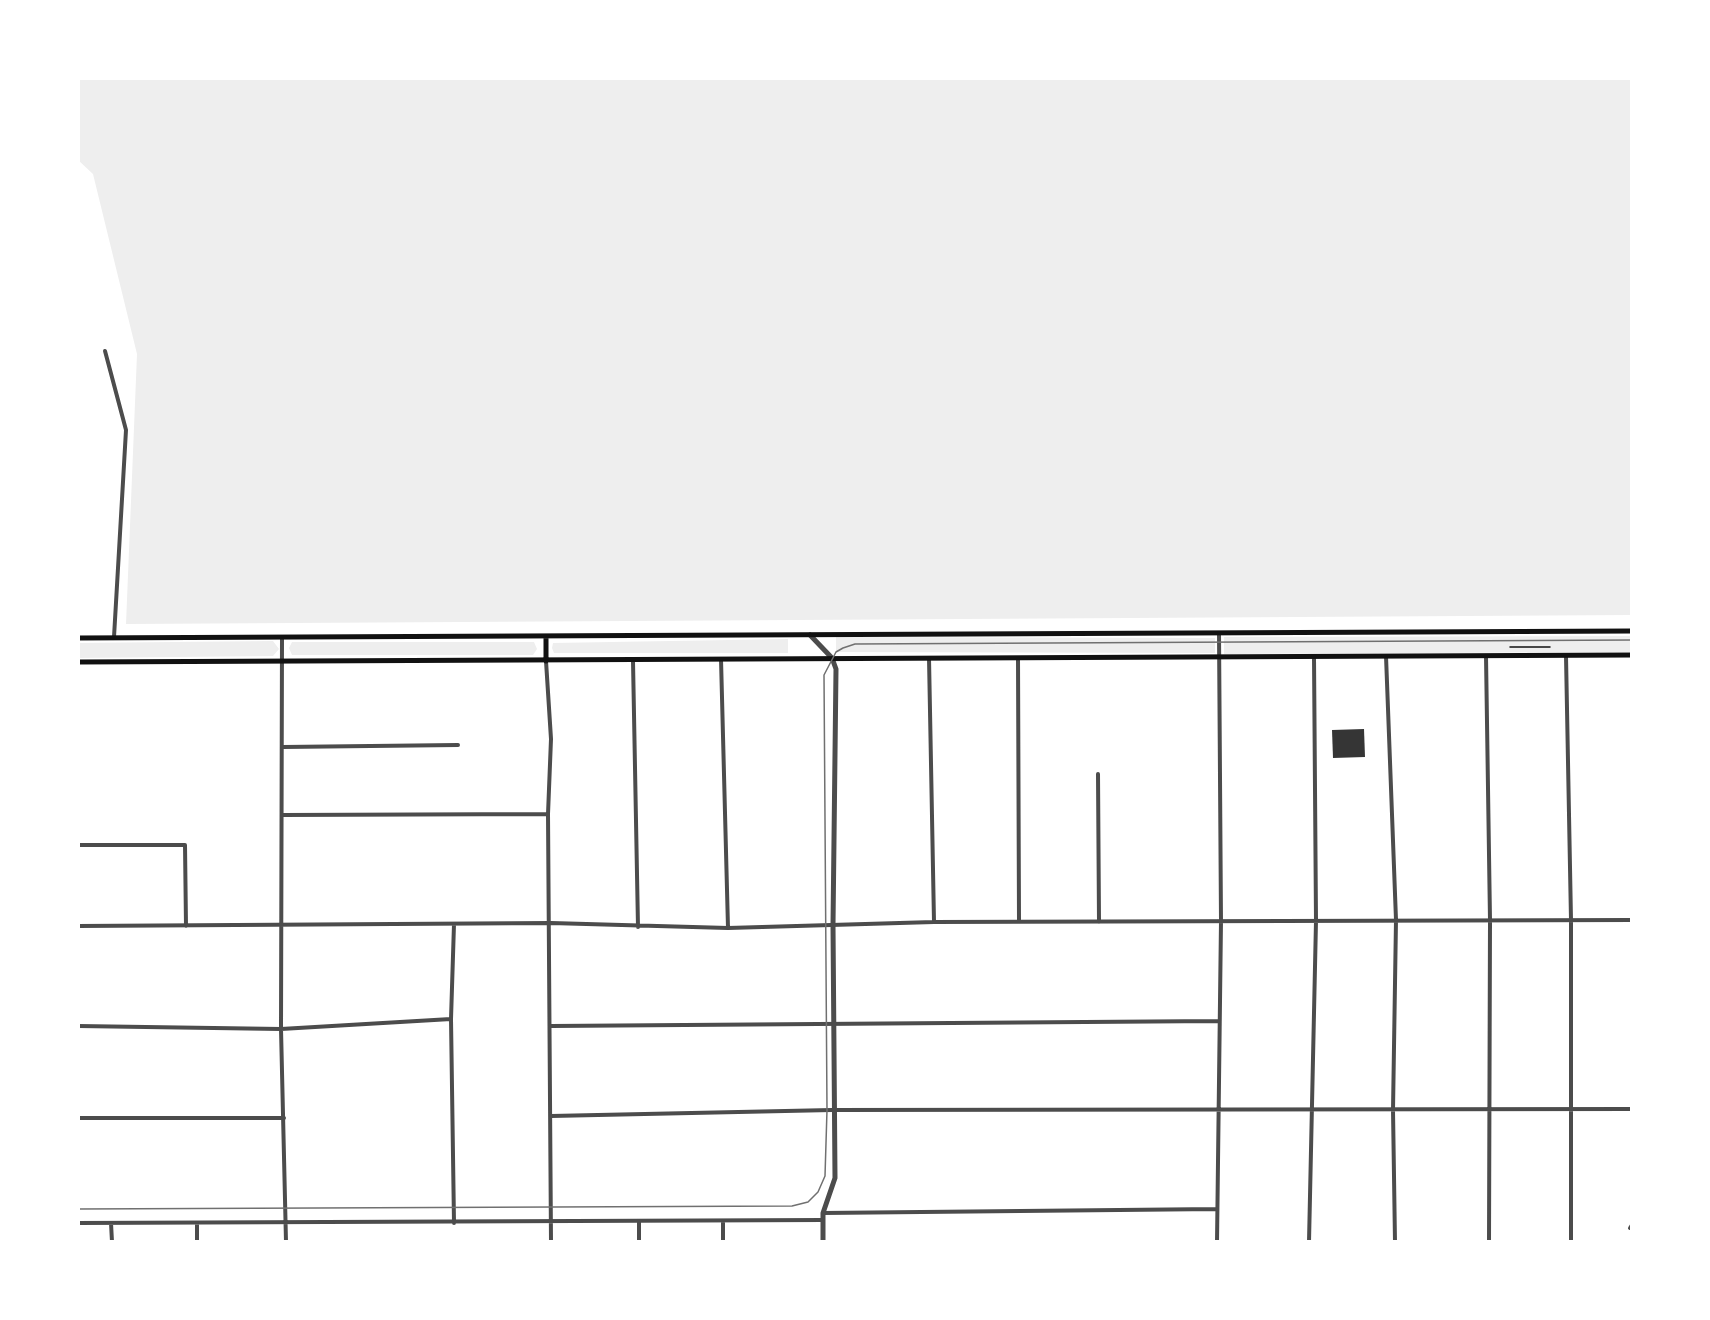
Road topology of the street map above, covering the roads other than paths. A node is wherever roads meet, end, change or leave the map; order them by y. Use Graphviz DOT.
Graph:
graph roads {
  1 [pos="105,351"];
  2 [pos="1632,631"];
  3 [pos="1219,633"];
  4 [pos="810,634"];
  5 [pos="546,636"];
  6 [pos="282,637"];
  7 [pos="78,638"];
  8 [pos="114,638"];
  9 [pos="1632,655"];
  10 [pos="1386,656"];
  11 [pos="1486,656"];
  12 [pos="1566,656"];
  13 [pos="1219,657"];
  14 [pos="1314,657"];
  15 [pos="832,658"];
  16 [pos="929,658"];
  17 [pos="1018,658"];
  18 [pos="721,659"];
  19 [pos="282,661"];
  20 [pos="546,661"];
  21 [pos="633,661"];
  22 [pos="78,662"];
  23 [pos="458,745"];
  24 [pos="283,747"];
  25 [pos="1098,774"];
  26 [pos="548,814"];
  27 [pos="283,815"];
  28 [pos="78,845"];
  29 [pos="1396,920"];
  30 [pos="1490,920"];
  31 [pos="1571,920"];
  32 [pos="1632,920"];
  33 [pos="1221,921"];
  34 [pos="1316,921"];
  35 [pos="934,922"];
  36 [pos="1019,922"];
  37 [pos="1099,922"];
  38 [pos="550,923"];
  39 [pos="454,924"];
  40 [pos="833,924"];
  41 [pos="78,926"];
  42 [pos="186,926"];
  43 [pos="282,926"];
  44 [pos="638,927"];
  45 [pos="728,928"];
  46 [pos="451,1019"];
  47 [pos="1218,1021"];
  48 [pos="832,1024"];
  49 [pos="78,1026"];
  50 [pos="550,1026"];
  51 [pos="281,1029"];
  52 [pos="1218,1109"];
  53 [pos="1312,1109"];
  54 [pos="1488,1109"];
  55 [pos="1570,1109"];
  56 [pos="1632,1109"];
  57 [pos="832,1110"];
  58 [pos="1393,1110"];
  59 [pos="551,1116"];
  60 [pos="78,1118"];
  61 [pos="284,1118"];
  62 [pos="1217,1209"];
  63 [pos="823,1217"];
  64 [pos="551,1222"];
  65 [pos="78,1223"];
  66 [pos="111,1223"];
  67 [pos="197,1223"];
  68 [pos="285,1223"];
  69 [pos="454,1223"];
  70 [pos="639,1223"];
  71 [pos="723,1223"];
  72 [pos="112,1242"];
  73 [pos="197,1242"];
  74 [pos="286,1242"];
  75 [pos="551,1242"];
  76 [pos="639,1242"];
  77 [pos="723,1242"];
  78 [pos="823,1242"];
  79 [pos="1217,1242"];
  80 [pos="1309,1242"];
  81 [pos="1395,1242"];
  82 [pos="1489,1242"];
  83 [pos="1571,1242"];
  1 -- 8 [label="street"];
  2 -- 3 [label="main road"];
  3 -- 4 [label="main road"];
  3 -- 13 [label="street"];
  4 -- 5 [label="main road"];
  4 -- 15 [label="street"];
  5 -- 6 [label="main road"];
  5 -- 20 [label="main road"];
  6 -- 8 [label="main road"];
  6 -- 19 [label="street"];
  7 -- 8 [label="main road"];
  9 -- 12 [label="main road"];
  10 -- 11 [label="main road"];
  10 -- 14 [label="main road"];
  10 -- 29 [label="street"];
  11 -- 12 [label="main road"];
  11 -- 30 [label="street"];
  12 -- 31 [label="street"];
  13 -- 14 [label="main road"];
  13 -- 17 [label="main road"];
  13 -- 33 [label="street"];
  14 -- 34 [label="street"];
  15 -- 16 [label="main road"];
  15 -- 18 [label="main road"];
  15 -- 40 [label="street"];
  16 -- 17 [label="main road"];
  16 -- 35 [label="street"];
  17 -- 36 [label="street"];
  18 -- 21 [label="main road"];
  18 -- 45 [label="street"];
  19 -- 20 [label="main road"];
  19 -- 22 [label="main road"];
  19 -- 24 [label="street"];
  20 -- 21 [label="main road"];
  20 -- 26 [label="street"];
  21 -- 44 [label="street"];
  23 -- 24 [label="street"];
  24 -- 27 [label="street"];
  25 -- 37 [label="street"];
  26 -- 27 [label="street"];
  26 -- 38 [label="street"];
  27 -- 43 [label="street"];
  28 -- 42 [label="street"];
  29 -- 30 [label="street"];
  29 -- 34 [label="street"];
  29 -- 58 [label="street"];
  30 -- 31 [label="street"];
  30 -- 54 [label="street"];
  31 -- 32 [label="street"];
  31 -- 55 [label="street"];
  33 -- 34 [label="street"];
  33 -- 37 [label="street"];
  33 -- 47 [label="street"];
  34 -- 53 [label="street"];
  35 -- 36 [label="street"];
  35 -- 40 [label="street"];
  36 -- 37 [label="street"];
  38 -- 39 [label="street"];
  38 -- 44 [label="street"];
  38 -- 50 [label="street"];
  39 -- 43 [label="street"];
  39 -- 46 [label="street"];
  40 -- 45 [label="street"];
  40 -- 48 [label="street"];
  41 -- 42 [label="street"];
  42 -- 43 [label="street"];
  43 -- 51 [label="street"];
  44 -- 45 [label="street"];
  46 -- 51 [label="street"];
  46 -- 69 [label="street"];
  47 -- 48 [label="street"];
  47 -- 52 [label="street"];
  48 -- 50 [label="street"];
  48 -- 57 [label="street"];
  49 -- 51 [label="street"];
  50 -- 59 [label="street"];
  51 -- 61 [label="street"];
  52 -- 53 [label="street"];
  52 -- 57 [label="street"];
  52 -- 62 [label="street"];
  53 -- 58 [label="street"];
  53 -- 80 [label="street"];
  54 -- 55 [label="street"];
  54 -- 58 [label="street"];
  54 -- 82 [label="street"];
  55 -- 56 [label="street"];
  55 -- 83 [label="street"];
  57 -- 59 [label="street"];
  57 -- 63 [label="street"];
  58 -- 81 [label="street"];
  59 -- 64 [label="street"];
  60 -- 61 [label="street"];
  61 -- 68 [label="street"];
  62 -- 63 [label="street"];
  62 -- 79 [label="street"];
  63 -- 71 [label="street"];
  63 -- 78 [label="street"];
  64 -- 69 [label="street"];
  64 -- 70 [label="street"];
  64 -- 75 [label="street"];
  65 -- 66 [label="street"];
  66 -- 67 [label="street"];
  66 -- 72 [label="street"];
  67 -- 68 [label="street"];
  67 -- 73 [label="street"];
  68 -- 69 [label="street"];
  68 -- 74 [label="street"];
  70 -- 71 [label="street"];
  70 -- 76 [label="street"];
  71 -- 77 [label="street"];
}
